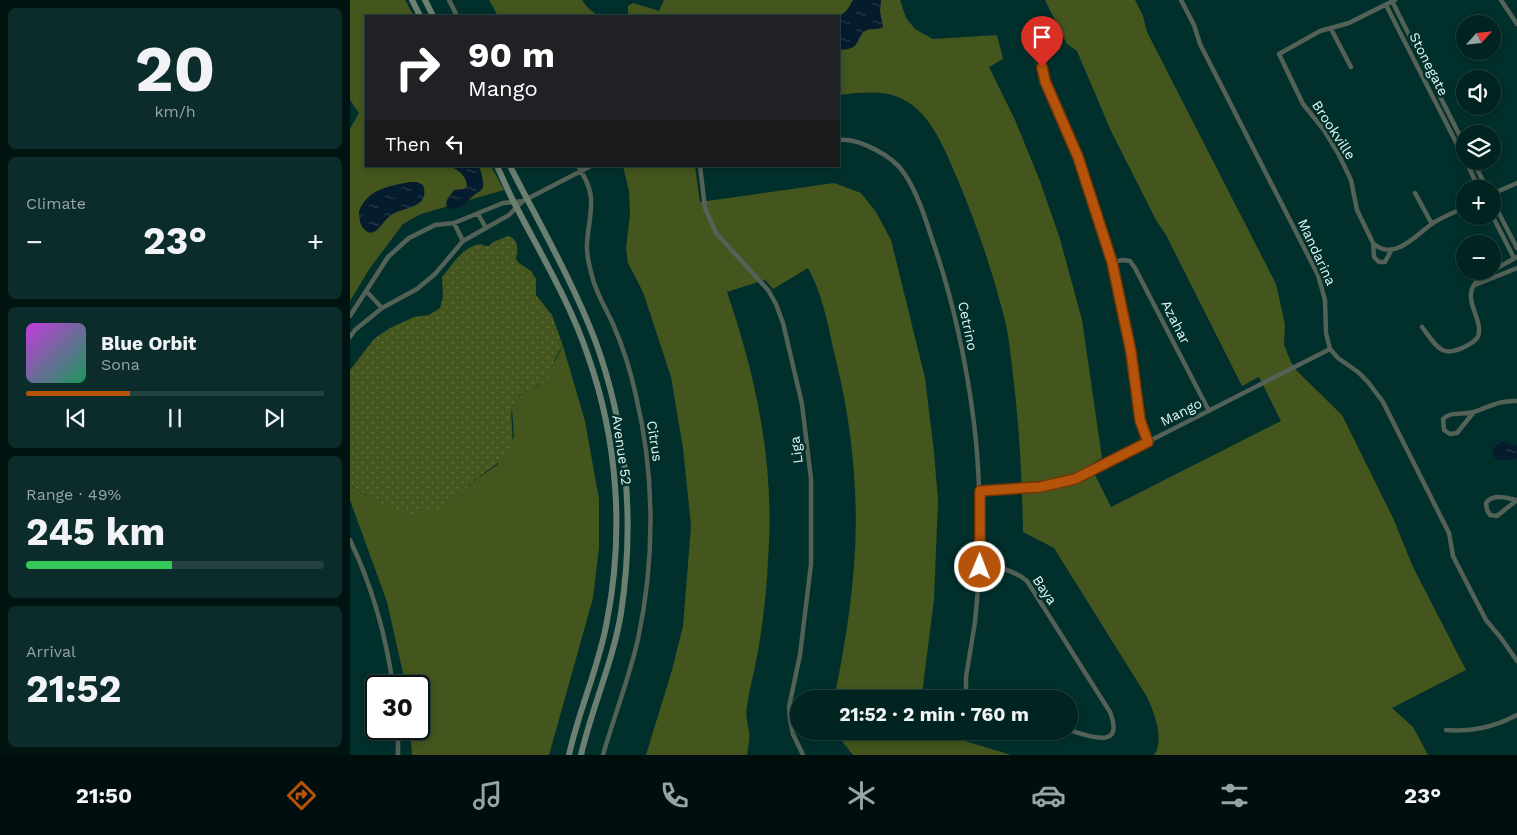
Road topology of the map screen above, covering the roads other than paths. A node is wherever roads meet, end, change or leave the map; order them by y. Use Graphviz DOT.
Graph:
graph roads {
  1 [pos="412,0"];
  2 [pos="425,0"];
  3 [pos="449,0"];
  4 [pos="1181,0"];
  5 [pos="1501,0"];
  6 [pos="1394,1"];
  7 [pos="1386,5"];
  8 [pos="420,15"];
  9 [pos="432,15"];
  10 [pos="456,15"];
  11 [pos="1517,24"];
  12 [pos="1331,29"];
  13 [pos="1414,44"];
  14 [pos="1407,47"];
  15 [pos="1040,54"];
  16 [pos="1425,66"];
  17 [pos="1351,67"];
  18 [pos="1419,70"];
  19 [pos="1432,81"];
  20 [pos="1426,84"];
  21 [pos="1440,96"];
  22 [pos="1434,98"];
  23 [pos="1448,112"];
  24 [pos="1442,115"];
  25 [pos="1456,128"];
  26 [pos="1456,133"];
  27 [pos="1452,135"];
  28 [pos="840,140"];
  29 [pos="1456,142"];
  30 [pos="497,167"];
  31 [pos="510,167"];
  32 [pos="700,167"];
  33 [pos="580,169"];
  34 [pos="1517,183"];
  35 [pos="1501,190"];
  36 [pos="1415,193"];
  37 [pos="525,200"];
  38 [pos="515,205"];
  39 [pos="1456,212"];
  40 [pos="478,214"];
  41 [pos="1501,217"];
  42 [pos="454,223"];
  43 [pos="1432,224"];
  44 [pos="1498,225"];
  45 [pos="486,228"];
  46 [pos="463,241"];
  47 [pos="1376,245"];
  48 [pos="1517,248"];
  49 [pos="1392,250"];
  50 [pos="1516,258"];
  51 [pos="1112,262"];
  52 [pos="1501,266"];
  53 [pos="1517,268"];
  54 [pos="1478,280"];
  55 [pos="1475,285"];
  56 [pos="367,292"];
  57 [pos="382,308"];
  58 [pos="350,316"];
  59 [pos="1422,327"];
  60 [pos="350,337"];
  61 [pos="1330,348"];
  62 [pos="1517,401"];
  63 [pos="1209,411"];
  64 [pos="1474,412"];
  65 [pos="1148,442"];
  66 [pos="980,491"];
  67 [pos="1517,500"];
  68 [pos="350,540"];
  69 [pos="980,567"];
  70 [pos="1517,661"];
  71 [pos="391,675"];
  72 [pos="967,690"];
  73 [pos="1517,715"];
  74 [pos="1446,730"];
  75 [pos="1078,733"];
  76 [pos="398,740"];
  77 [pos="398,755"];
  78 [pos="569,755"];
  79 [pos="581,755"];
  80 [pos="603,755"];
  81 [pos="802,755"];
  1 -- 8 [label="main road"];
  2 -- 9 [label="main road"];
  3 -- 10 [label="street"];
  4 -- 61 [label="street, Mandarina"];
  5 -- 11 [label="street"];
  6 -- 7 [label="street"];
  6 -- 13 [label="street, Stonegate"];
  7 -- 12 [label="street"];
  7 -- 14 [label="street, Stonegate"];
  12 -- 17 [label="street"];
  12 -- 47 [label="street, Brookville"];
  13 -- 14 [label="street"];
  13 -- 16 [label="street, Stonegate"];
  14 -- 18 [label="street, Stonegate"];
  15 -- 51 [label="street"];
  16 -- 18 [label="street"];
  16 -- 19 [label="street, Stonegate"];
  18 -- 20 [label="street, Stonegate"];
  19 -- 20 [label="street"];
  19 -- 21 [label="street, Stonegate"];
  20 -- 22 [label="street, Stonegate"];
  21 -- 22 [label="street"];
  21 -- 23 [label="street, Stonegate"];
  22 -- 24 [label="street, Stonegate"];
  23 -- 24 [label="street"];
  23 -- 25 [label="street, Stonegate"];
  24 -- 27 [label="street, Stonegate"];
  26 -- 27 [label="street"];
  27 -- 29 [label="street, Stonegate"];
  28 -- 66 [label="street, Cetrino"];
  30 -- 38 [label="main road, Avenue 52"];
  31 -- 37 [label="main road, Avenue 52"];
  32 -- 81 [label="street, Liga"];
  33 -- 37 [label="street"];
  33 -- 80 [label="street, Citrus"];
  34 -- 35 [label="street"];
  36 -- 43 [label="street"];
  37 -- 38 [label="street"];
  37 -- 79 [label="main road, Avenue 52"];
  38 -- 40 [label="street"];
  38 -- 45 [label="street"];
  38 -- 78 [label="main road, Avenue 52"];
  39 -- 43 [label="street"];
  40 -- 42 [label="street"];
  40 -- 45 [label="street"];
  41 -- 48 [label="street"];
  42 -- 46 [label="street"];
  42 -- 56 [label="street"];
  43 -- 49 [label="street"];
  44 -- 50 [label="street"];
  45 -- 46 [label="street"];
  46 -- 57 [label="street"];
  47 -- 49 [label="street"];
  47 -- 49 [label="street, Brookville"];
  50 -- 52 [label="street"];
  51 -- 63 [label="street, Azahar"];
  51 -- 65 [label="street"];
  53 -- 55 [label="street"];
  54 -- 55 [label="street"];
  55 -- 59 [label="street"];
  56 -- 57 [label="street"];
  56 -- 58 [label="street"];
  57 -- 60 [label="street"];
  61 -- 63 [label="street, Mango"];
  61 -- 70 [label="street"];
  62 -- 64 [label="street"];
  63 -- 65 [label="street, Mango"];
  64 -- 64 [label="street"];
  65 -- 66 [label="street, Mango"];
  66 -- 69 [label="street, Cetrino"];
  67 -- 67 [label="street"];
  68 -- 71 [label="street"];
  69 -- 72 [label="street"];
  69 -- 75 [label="street, Baya"];
  73 -- 74 [label="street"];
  76 -- 77 [label="street"];
}
